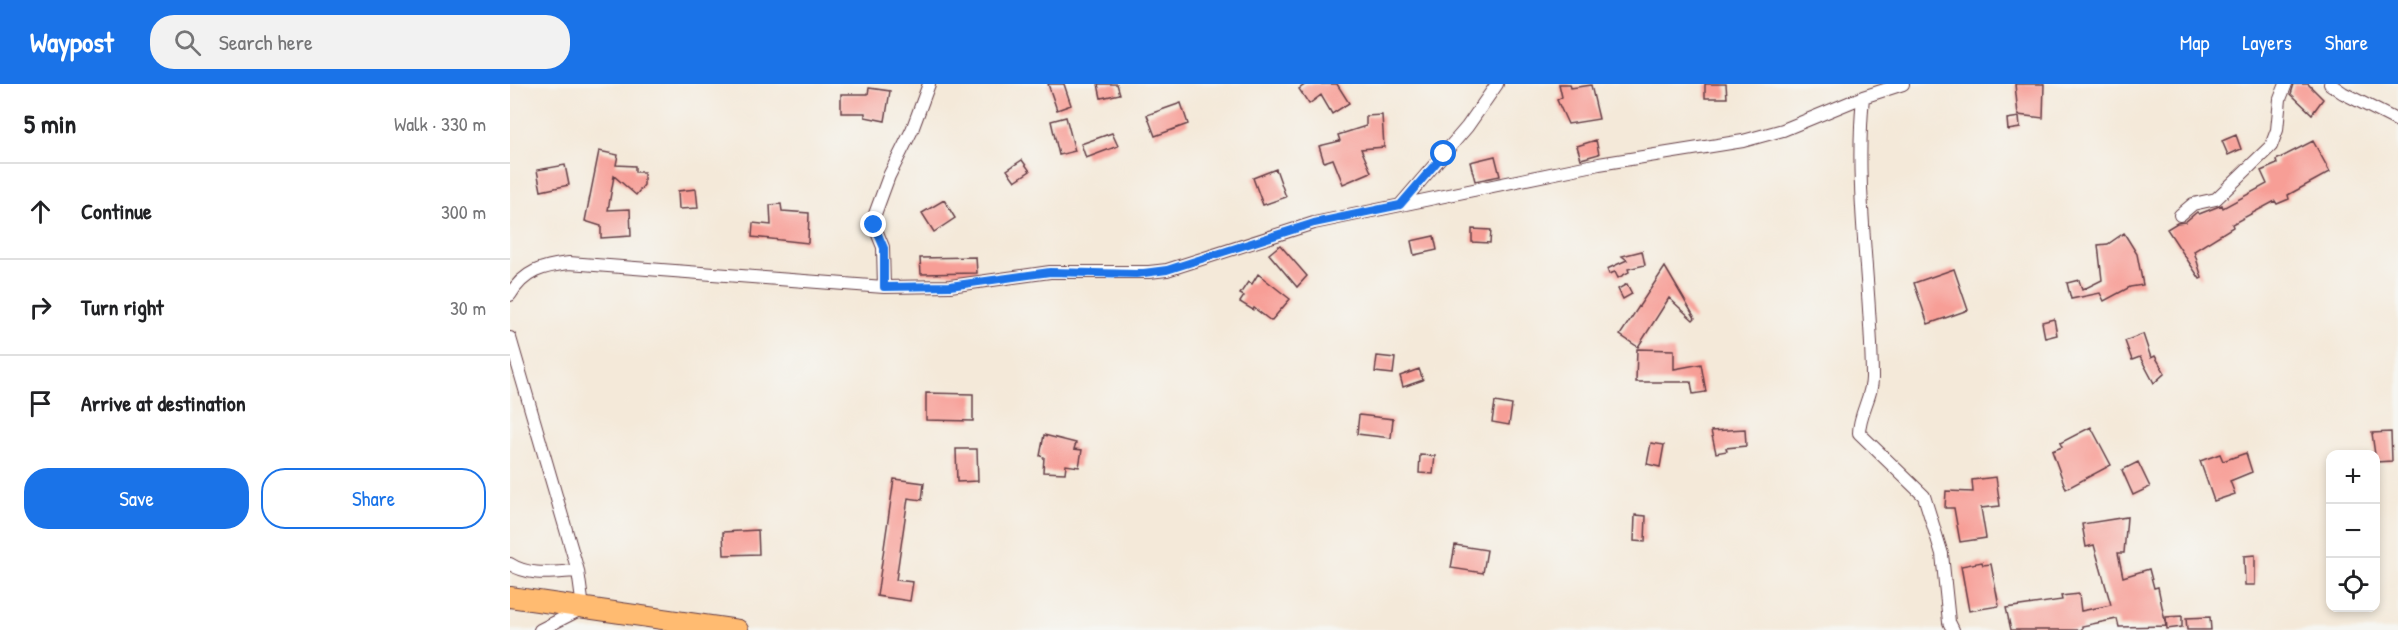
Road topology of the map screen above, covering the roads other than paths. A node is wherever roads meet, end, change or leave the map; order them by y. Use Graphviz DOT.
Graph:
graph roads {
  1 [pos="929,84"];
  2 [pos="1497,84"];
  3 [pos="1903,84"];
  4 [pos="2286,84"];
  5 [pos="2330,84"];
  6 [pos="1863,97"];
  7 [pos="2398,121"];
  8 [pos="1400,205"];
  9 [pos="2180,215"];
  10 [pos="884,287"];
  11 [pos="510,295"];
  12 [pos="510,338"];
  13 [pos="510,564"];
  14 [pos="578,571"];
  15 [pos="510,597"];
  16 [pos="584,608"];
  17 [pos="1948,627"];
  18 [pos="540,630"];
  19 [pos="738,630"];
  1 -- 10 [label="street"];
  2 -- 8 [label="street"];
  3 -- 6 [label="street"];
  4 -- 9 [label="street"];
  5 -- 7 [label="street"];
  6 -- 8 [label="street"];
  6 -- 17 [label="street"];
  8 -- 10 [label="street"];
  10 -- 11 [label="street"];
  12 -- 14 [label="street"];
  13 -- 14 [label="street"];
  14 -- 16 [label="street"];
  15 -- 16 [label="highway"];
  16 -- 18 [label="street"];
  16 -- 19 [label="highway"];
}
